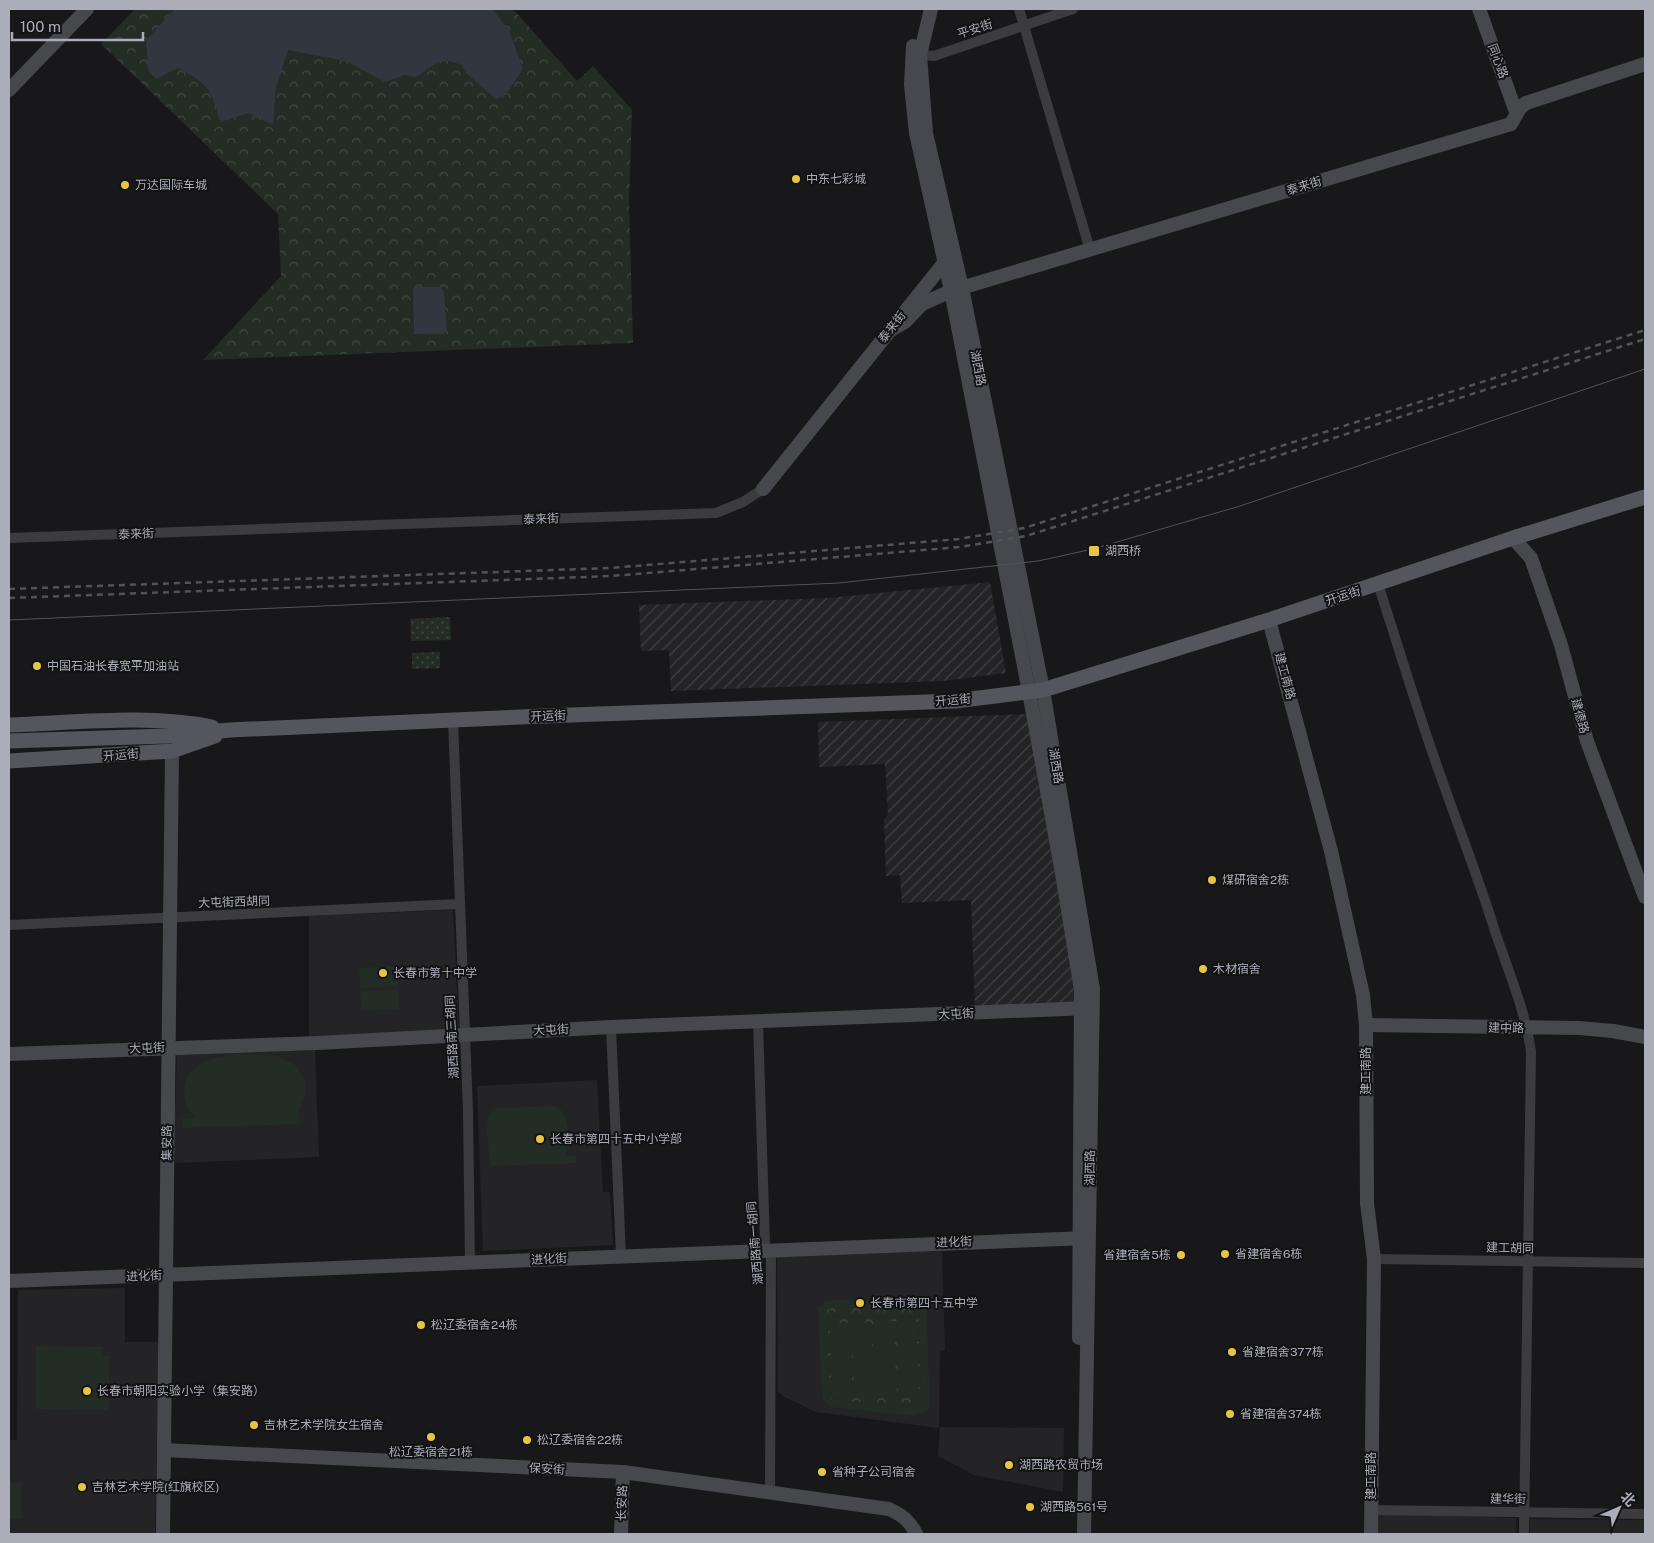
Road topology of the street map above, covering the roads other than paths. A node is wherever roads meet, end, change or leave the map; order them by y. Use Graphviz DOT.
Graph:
graph roads {
  1 [pos="87,9"];
  2 [pos="921,9"];
  3 [pos="931,9"];
  4 [pos="1019,9"];
  5 [pos="1073,9"];
  6 [pos="1479,9"];
  7 [pos="1025,26"];
  8 [pos="916,54"];
  9 [pos="1645,64"];
  10 [pos="9,90"];
  11 [pos="1521,107"];
  12 [pos="1090,250"];
  13 [pos="953,251"];
  14 [pos="944,263"];
  15 [pos="956,290"];
  16 [pos="888,331"];
  17 [pos="763,489"];
  18 [pos="1645,497"];
  19 [pos="9,538"];
  20 [pos="1514,538"];
  21 [pos="1378,584"];
  22 [pos="1270,620"];
  23 [pos="1036,691"];
  24 [pos="453,720"];
  25 [pos="9,725"];
  26 [pos="230,730"];
  27 [pos="9,741"];
  28 [pos="172,751"];
  29 [pos="9,761"];
  30 [pos="1645,897"];
  31 [pos="459,904"];
  32 [pos="170,917"];
  33 [pos="9,925"];
  34 [pos="1088,1008"];
  35 [pos="758,1022"];
  36 [pos="1366,1025"];
  37 [pos="611,1027"];
  38 [pos="1528,1028"];
  39 [pos="464,1035"];
  40 [pos="1645,1037"];
  41 [pos="169,1048"];
  42 [pos="9,1054"];
  43 [pos="1084,1238"];
  44 [pos="768,1250"];
  45 [pos="621,1256"];
  46 [pos="1374,1259"];
  47 [pos="1528,1261"];
  48 [pos="470,1263"];
  49 [pos="1645,1263"];
  50 [pos="165,1276"];
  51 [pos="9,1281"];
  52 [pos="164,1450"];
  53 [pos="623,1472"];
  54 [pos="770,1492"];
  55 [pos="1371,1510"];
  56 [pos="1524,1512"];
  57 [pos="1645,1514"];
  58 [pos="163,1534"];
  59 [pos="621,1534"];
  60 [pos="916,1534"];
  61 [pos="1076,1534"];
  62 [pos="1084,1534"];
  63 [pos="1370,1534"];
  64 [pos="1524,1534"];
  1 -- 10 [label="street"];
  2 -- 8 [label="street, 湖西路"];
  3 -- 8 [label="street, 湖西路"];
  4 -- 7 [label="street"];
  5 -- 7 [label="street, 平安街"];
  6 -- 11 [label="street, 同心路"];
  7 -- 8 [label="street, 平安街"];
  7 -- 12 [label="street"];
  8 -- 13 [label="street, 湖西路"];
  8 -- 14 [label="street, 湖西路"];
  9 -- 11 [label="street, 泰来街"];
  11 -- 12 [label="street, 泰来街"];
  12 -- 15 [label="street, 泰来街"];
  13 -- 14 [label="street, 泰来街"];
  13 -- 15 [label="street, 湖西路"];
  14 -- 15 [label="street, 湖西路"];
  14 -- 16 [label="street, 泰来街"];
  15 -- 16 [label="street, 泰来街"];
  15 -- 23 [label="street, 湖西路"];
  16 -- 17 [label="street, 泰来街"];
  17 -- 19 [label="street, 泰来街"];
  18 -- 20 [label="main road, 开运街"];
  20 -- 21 [label="main road, 开运街"];
  20 -- 30 [label="street, 建德路"];
  21 -- 22 [label="main road, 开运街"];
  21 -- 38 [label="street"];
  22 -- 23 [label="main road, 开运街"];
  22 -- 36 [label="street, 建工南路"];
  23 -- 24 [label="main road, 开运街"];
  23 -- 34 [label="street, 湖西路"];
  24 -- 26 [label="main road, 开运街"];
  24 -- 31 [label="street, 湖西路南三胡同"];
  25 -- 26 [label="main road, 开运街"];
  26 -- 27 [label="main road, 开运街"];
  26 -- 28 [label="main road, 开运街"];
  28 -- 29 [label="main road, 开运街"];
  28 -- 32 [label="street, 集安路"];
  31 -- 32 [label="street, 大屯街西胡同"];
  31 -- 39 [label="street, 湖西路南三胡同"];
  32 -- 33 [label="street, 大屯街西胡同"];
  32 -- 41 [label="street, 集安路"];
  34 -- 35 [label="street, 大屯街"];
  34 -- 43 [label="street, 湖西路"];
  35 -- 37 [label="street, 大屯街"];
  35 -- 44 [label="street, 湖西路南一胡同"];
  36 -- 38 [label="street, 建中路"];
  36 -- 46 [label="street, 建工南路"];
  37 -- 39 [label="street, 大屯街"];
  37 -- 45 [label="street"];
  38 -- 40 [label="street, 建中路"];
  38 -- 47 [label="street"];
  39 -- 41 [label="street, 大屯街"];
  39 -- 48 [label="street, 湖西路南三胡同"];
  41 -- 42 [label="street, 大屯街"];
  41 -- 50 [label="street, 集安路"];
  43 -- 44 [label="street, 进化街"];
  43 -- 61 [label="street, 湖西路"];
  43 -- 62 [label="street, 湖西路"];
  44 -- 45 [label="street, 进化街"];
  44 -- 54 [label="street, 湖西路南一胡同"];
  45 -- 48 [label="street, 进化街"];
  46 -- 47 [label="street, 建工胡同"];
  46 -- 55 [label="street, 建工南路"];
  47 -- 49 [label="street, 建工胡同"];
  47 -- 56 [label="street"];
  48 -- 50 [label="street, 进化街"];
  50 -- 51 [label="street, 进化街"];
  50 -- 52 [label="street, 集安路"];
  52 -- 53 [label="street, 保安街"];
  52 -- 58 [label="street, 集安路"];
  53 -- 54 [label="street, 保安街"];
  53 -- 59 [label="street, 长安路"];
  54 -- 60 [label="street, 保安街"];
  55 -- 56 [label="street, 建华街"];
  55 -- 63 [label="street, 建工南路"];
  56 -- 57 [label="street, 建华街"];
  56 -- 64 [label="street"];
}
